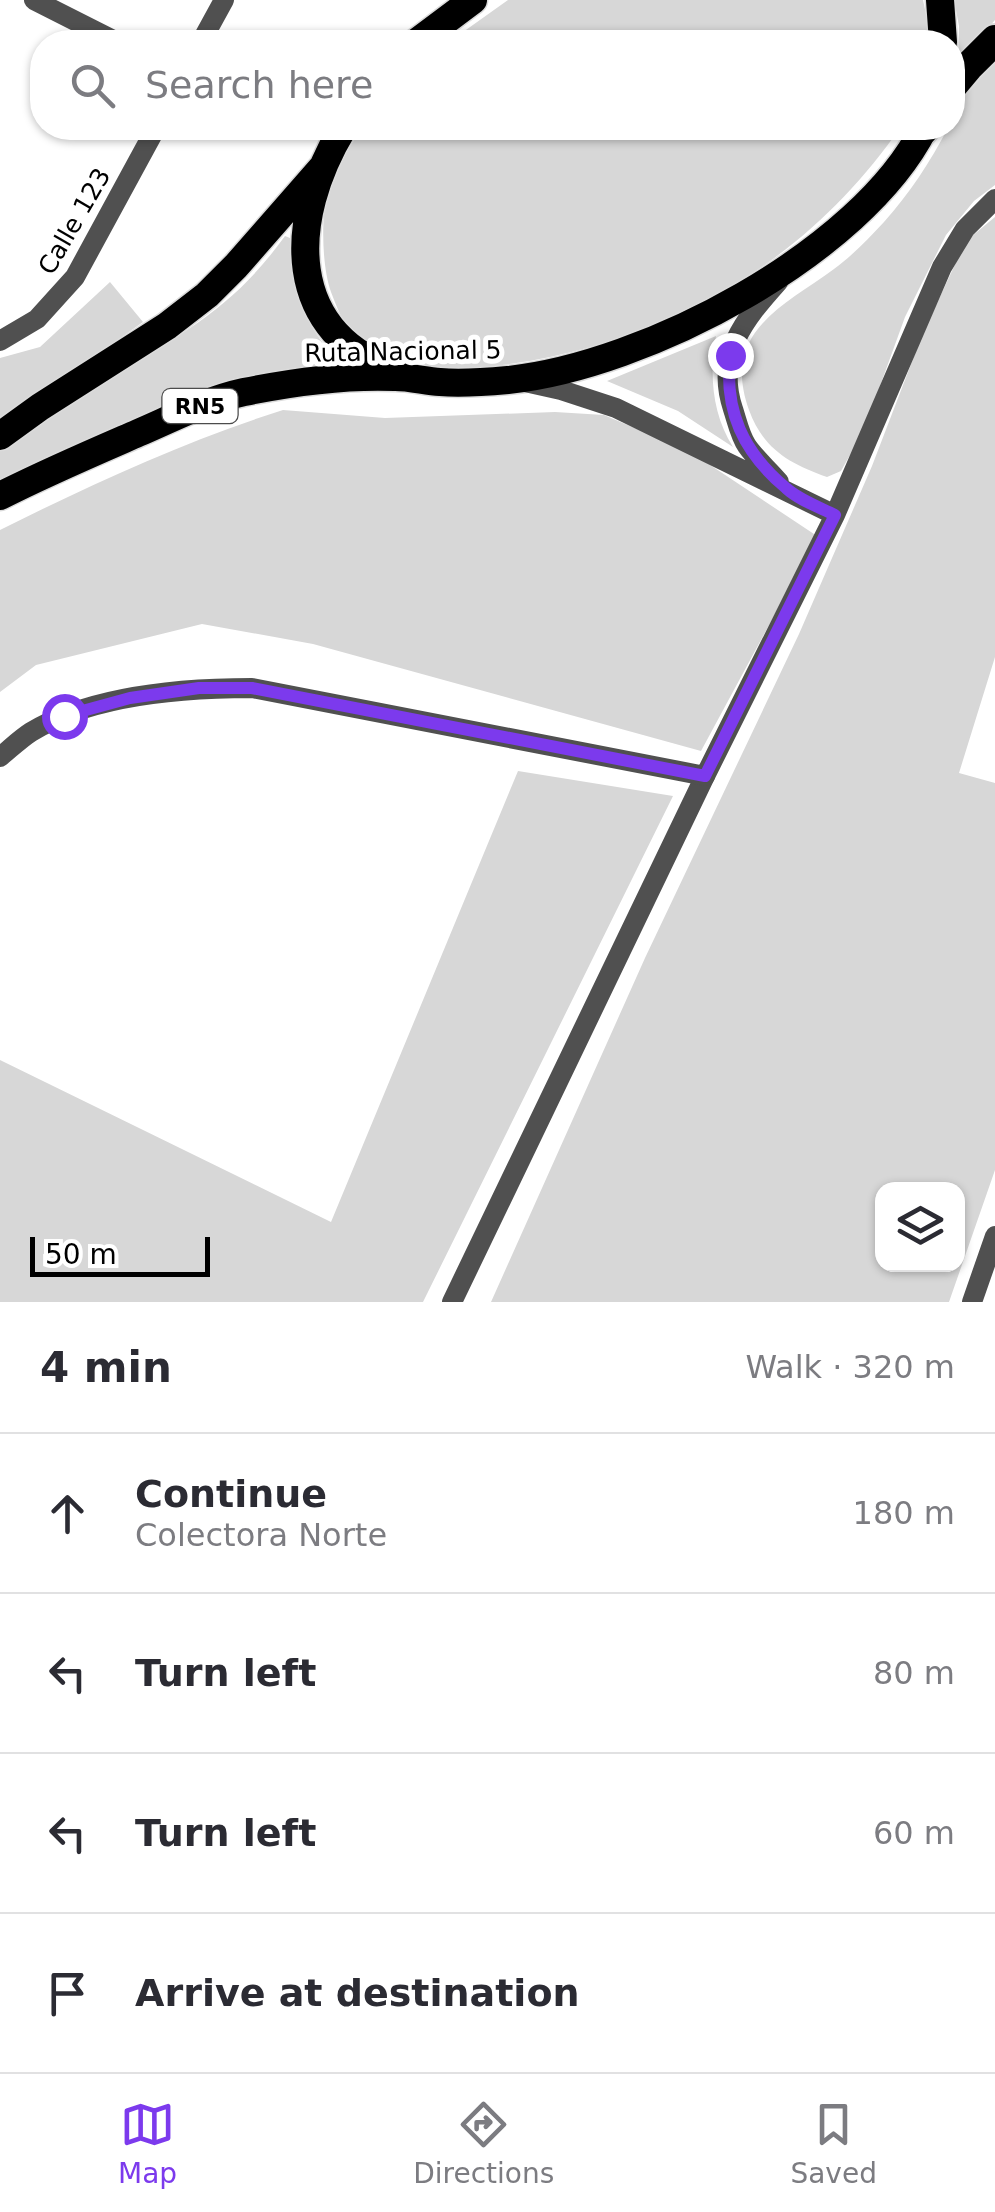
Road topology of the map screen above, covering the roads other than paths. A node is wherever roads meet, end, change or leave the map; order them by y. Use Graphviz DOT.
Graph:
graph roads {
  1 [pos="34,0"];
  2 [pos="224,0"];
  3 [pos="473,0"];
  4 [pos="940,0"];
  5 [pos="93,30"];
  6 [pos="208,30"];
  7 [pos="433,30"];
  8 [pos="942,30"];
  9 [pos="995,40"];
  10 [pos="965,70"];
  11 [pos="150,140"];
  12 [pos="337,140"];
  13 [pos="917,140"];
  14 [pos="321,169"];
  15 [pos="995,199"];
  16 [pos="796,260"];
  17 [pos="0,341"];
  18 [pos="417,378"];
  19 [pos="514,379"];
  20 [pos="0,436"];
  21 [pos="788,490"];
  22 [pos="0,496"];
  23 [pos="835,515"];
  24 [pos="0,757"];
  25 [pos="705,776"];
  26 [pos="995,1236"];
  27 [pos="452,1302"];
  28 [pos="972,1302"];
  1 -- 5 [label="street"];
  2 -- 6 [label="street"];
  3 -- 7 [label="highway"];
  4 -- 8 [label="highway"];
  9 -- 10 [label="highway"];
  11 -- 17 [label="street, Calle 123"];
  12 -- 14 [label="highway"];
  13 -- 16 [label="highway, Ruta Nacional 5 / RN5"];
  14 -- 18 [label="highway"];
  14 -- 20 [label="highway"];
  15 -- 23 [label="street"];
  16 -- 19 [label="highway, Ruta Nacional 5 / RN5"];
  16 -- 21 [label="street"];
  18 -- 19 [label="highway, Ruta Nacional 5 / RN5"];
  18 -- 22 [label="highway, Ruta Nacional 5 / RN5"];
  19 -- 21 [label="street"];
  21 -- 23 [label="street"];
  23 -- 25 [label="street"];
  24 -- 25 [label="street"];
  25 -- 27 [label="street"];
  26 -- 28 [label="street"];
}
